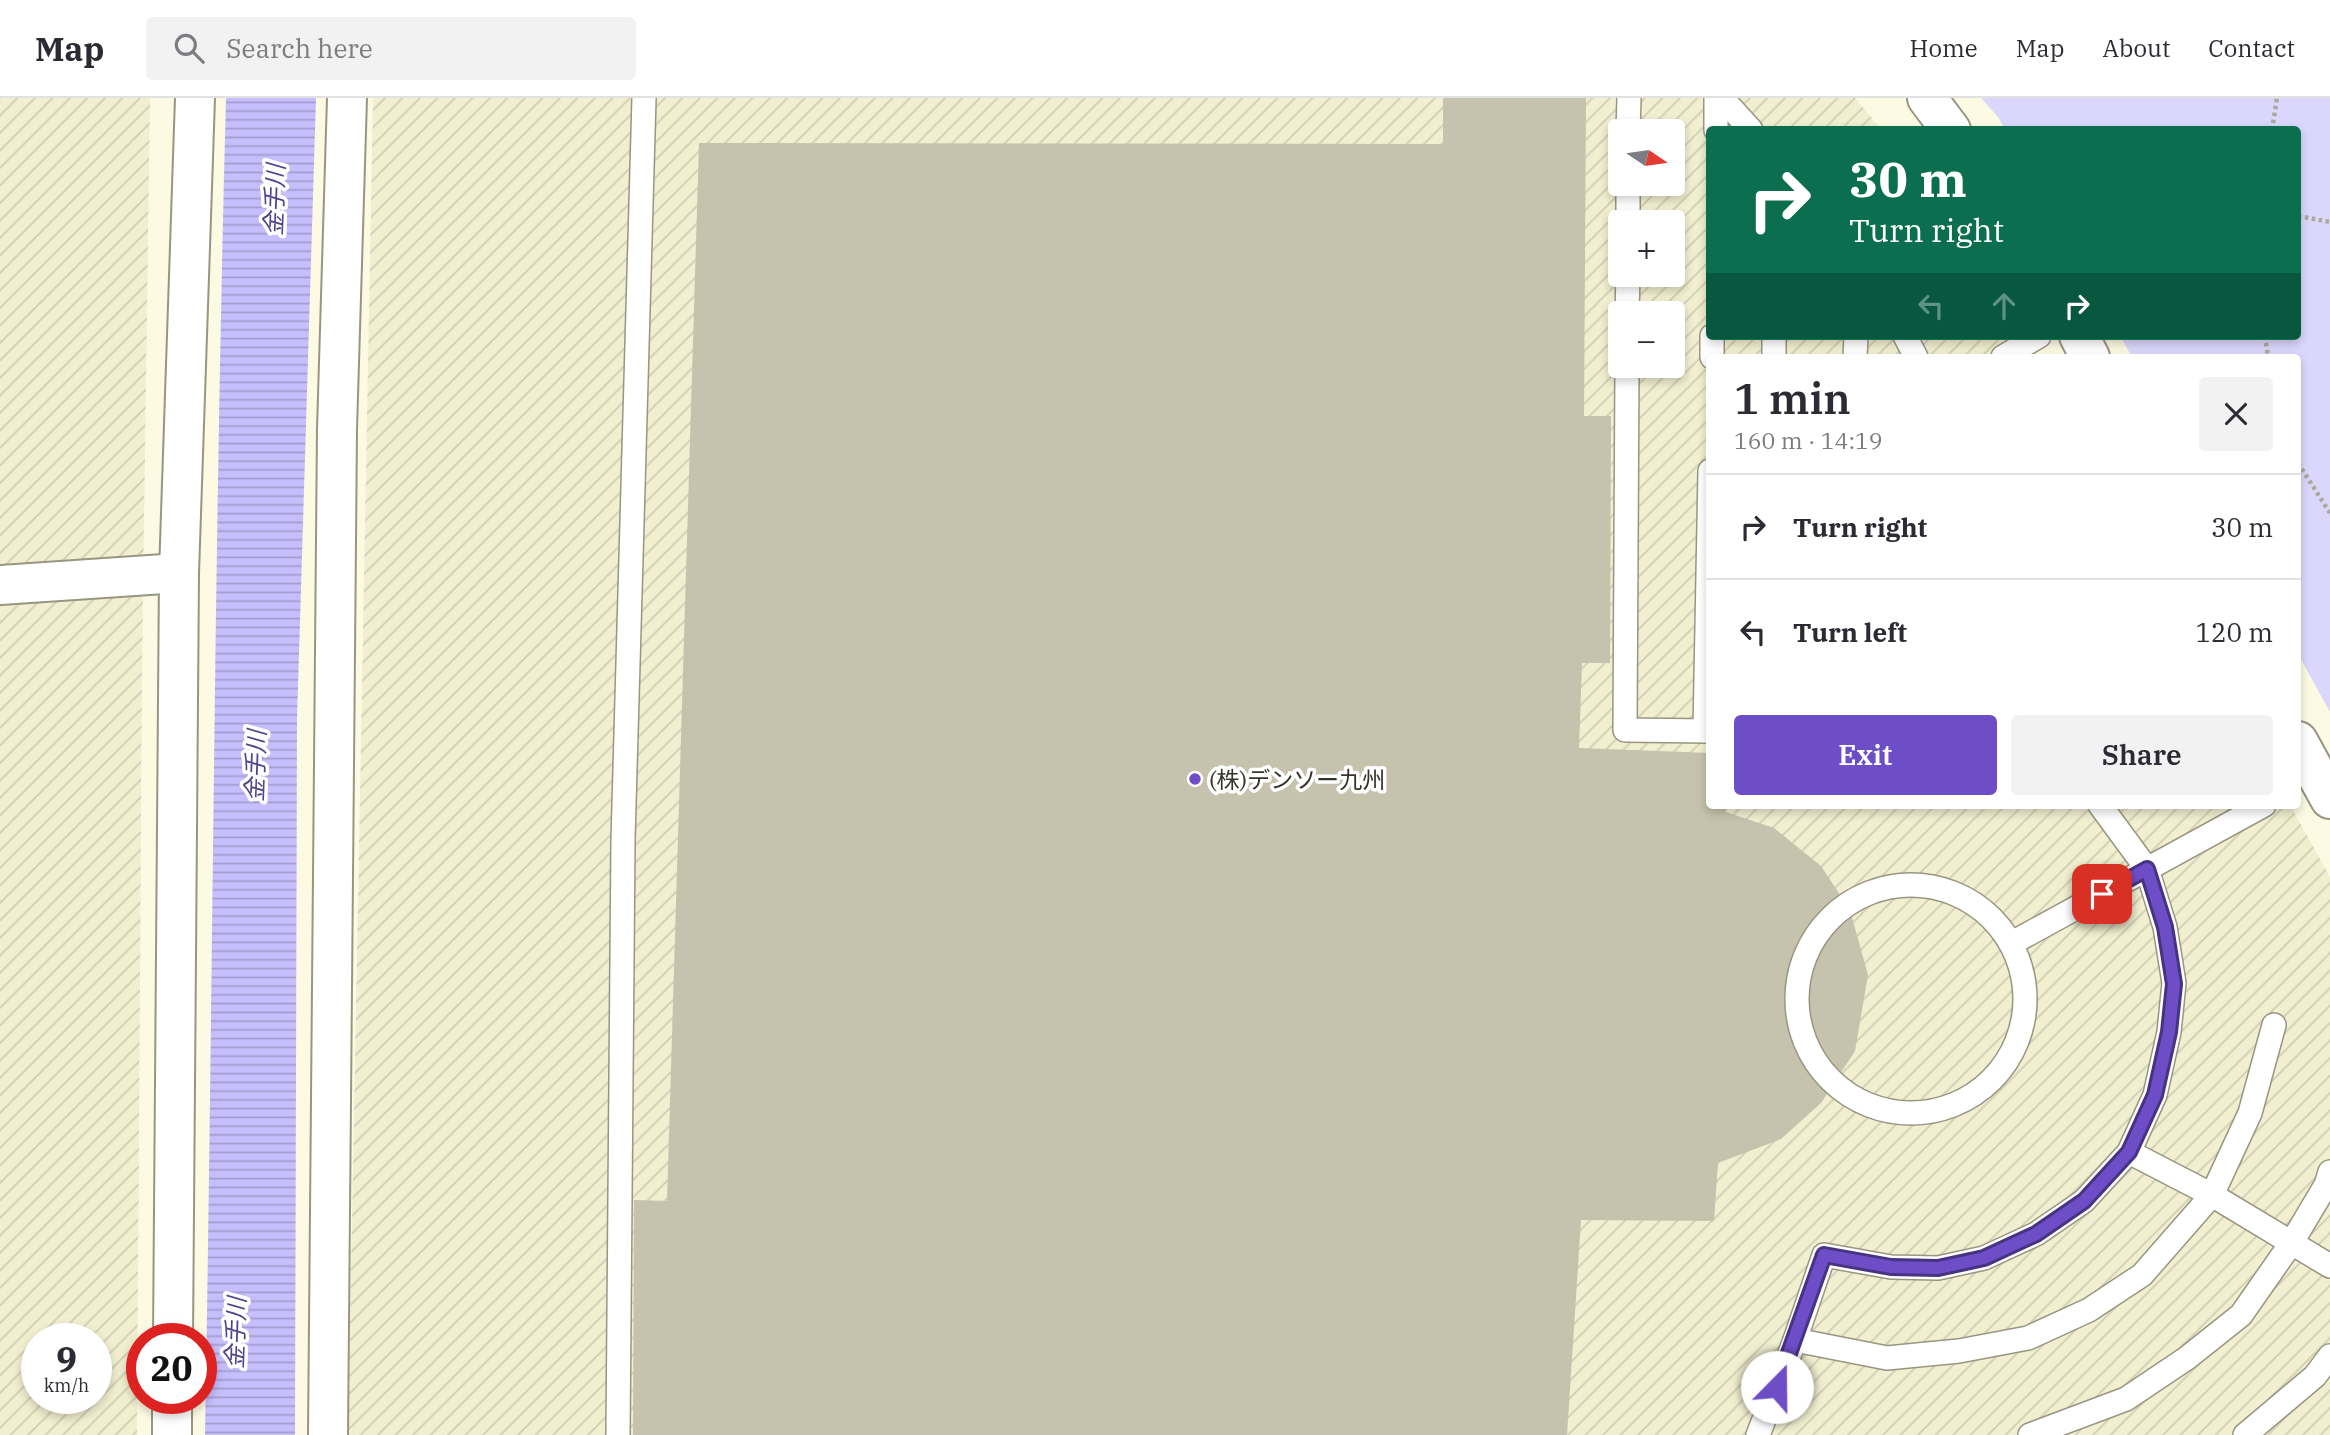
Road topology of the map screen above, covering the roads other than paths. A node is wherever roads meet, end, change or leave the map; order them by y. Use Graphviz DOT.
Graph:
graph roads {
  1 [pos="195,98"];
  2 [pos="346,98"];
  3 [pos="645,98"];
  4 [pos="1629,98"];
  5 [pos="1716,98"];
  6 [pos="1722,98"];
  7 [pos="1927,98"];
  8 [pos="1628,119"];
  9 [pos="1716,126"];
  10 [pos="1747,126"];
  11 [pos="1948,126"];
  12 [pos="2032,340"];
  13 [pos="2008,354"];
  14 [pos="1627,378"];
  15 [pos="179,573"];
  16 [pos="0,585"];
  17 [pos="1706,731"];
  18 [pos="2301,749"];
  19 [pos="2315,787"];
  20 [pos="2104,809"];
  21 [pos="2257,809"];
  22 [pos="2147,869"];
  23 [pos="2012,943"];
  24 [pos="2274,1025"];
  25 [pos="2129,1152"];
  26 [pos="2330,1172"];
  27 [pos="2212,1195"];
  28 [pos="2292,1242"];
  29 [pos="2330,1266"];
  30 [pos="173,1323"];
  31 [pos="1795,1340"];
  32 [pos="2330,1356"];
  33 [pos="172,1414"];
  34 [pos="172,1435"];
  35 [pos="328,1435"];
  36 [pos="618,1435"];
  37 [pos="1759,1435"];
  38 [pos="2030,1435"];
  39 [pos="2245,1435"];
  1 -- 15 [label="street"];
  2 -- 35 [label="street"];
  3 -- 36 [label="lane"];
  4 -- 8 [label="lane"];
  5 -- 9 [label="lane"];
  6 -- 10 [label="lane"];
  7 -- 11 [label="street"];
  12 -- 13 [label="lane"];
  14 -- 17 [label="lane"];
  15 -- 16 [label="street"];
  15 -- 30 [label="street"];
  18 -- 19 [label="street"];
  20 -- 22 [label="lane"];
  21 -- 22 [label="lane"];
  22 -- 23 [label="lane"];
  22 -- 25 [label="lane"];
  23 -- 23 [label="lane"];
  24 -- 27 [label="lane"];
  25 -- 27 [label="lane"];
  25 -- 31 [label="lane"];
  26 -- 28 [label="lane"];
  27 -- 28 [label="lane"];
  27 -- 31 [label="lane"];
  28 -- 29 [label="lane"];
  28 -- 38 [label="lane"];
  31 -- 37 [label="lane"];
  32 -- 39 [label="lane"];
  33 -- 34 [label="street"];
}
